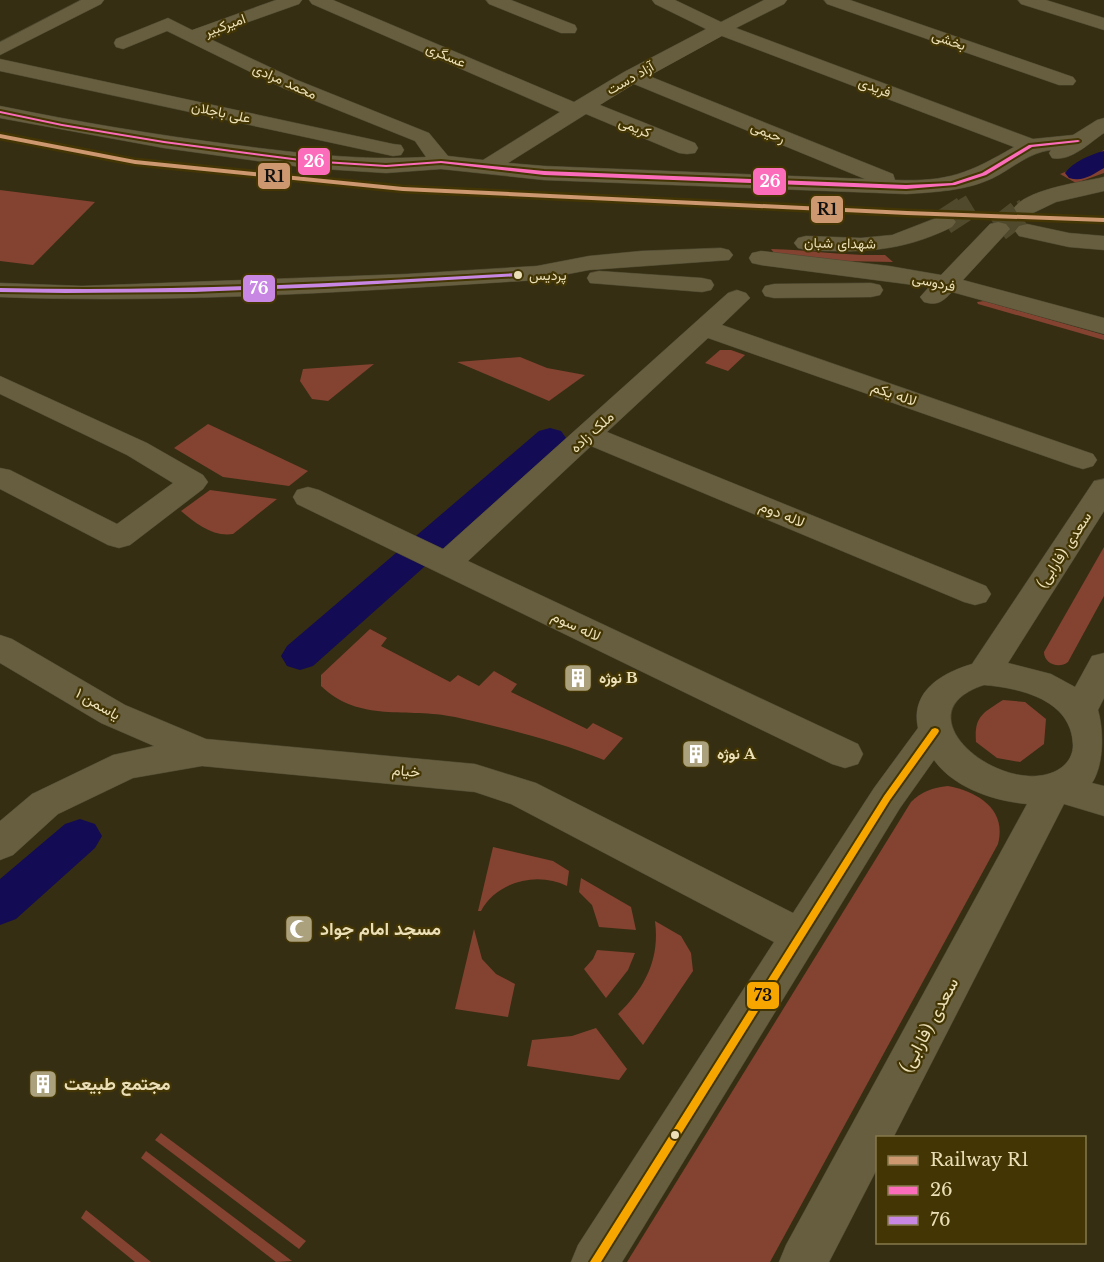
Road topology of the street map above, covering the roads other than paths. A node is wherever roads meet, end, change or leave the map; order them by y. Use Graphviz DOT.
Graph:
graph roads {
  1 [pos="95,0"];
  2 [pos="293,0"];
  3 [pos="318,0"];
  4 [pos="495,0"];
  5 [pos="661,0"];
  6 [pos="778,0"];
  7 [pos="833,0"];
  8 [pos="1034,2"];
  9 [pos="1014,18"];
  10 [pos="1104,24"];
  11 [pos="720,28"];
  12 [pos="568,29"];
  13 [pos="190,37"];
  14 [pos="123,43"];
  15 [pos="0,49"];
  16 [pos="0,65"];
  17 [pos="631,76"];
  18 [pos="1066,81"];
  19 [pos="578,108"];
  20 [pos="0,112"];
  21 [pos="1104,124"];
  22 [pos="1078,141"];
  23 [pos="1031,146"];
  24 [pos="687,148"];
  25 [pos="441,162"];
  26 [pos="488,166"];
  27 [pos="1039,167"];
  28 [pos="1104,184"];
  29 [pos="906,187"];
  30 [pos="1025,208"];
  31 [pos="944,222"];
  32 [pos="998,229"];
  33 [pos="1028,231"];
  34 [pos="1104,243"];
  35 [pos="728,254"];
  36 [pos="761,258"];
  37 [pos="537,273"];
  38 [pos="954,276"];
  39 [pos="702,285"];
  40 [pos="0,290"];
  41 [pos="774,291"];
  42 [pos="737,298"];
  43 [pos="929,301"];
  44 [pos="1104,326"];
  45 [pos="705,328"];
  46 [pos="1104,349"];
  47 [pos="0,384"];
  48 [pos="589,435"];
  49 [pos="1083,460"];
  50 [pos="0,477"];
  51 [pos="1104,488"];
  52 [pos="308,497"];
  53 [pos="439,561"];
  54 [pos="975,594"];
  55 [pos="0,647"];
  56 [pos="1104,665"];
  57 [pos="984,673"];
  58 [pos="1091,729"];
  59 [pos="935,731"];
  60 [pos="202,752"];
  61 [pos="845,754"];
  62 [pos="1055,787"];
  63 [pos="1104,801"];
  64 [pos="0,844"];
  65 [pos="800,936"];
  66 [pos="595,1262"];
  67 [pos="803,1262"];
  1 -- 15 [label="street"];
  2 -- 13 [label="street, امیرکبیر"];
  3 -- 19 [label="street, عسگری"];
  4 -- 12 [label="street"];
  5 -- 11 [label="street, فریدی"];
  6 -- 11 [label="street, آزاد دست"];
  7 -- 18 [label="street, بخشی"];
  8 -- 9 [label="street"];
  8 -- 10 [label="street"];
  11 -- 17 [label="street, آزاد دست"];
  11 -- 23 [label="street, فریدی"];
  13 -- 14 [label="street, محمد مرادی"];
  13 -- 25 [label="street, محمد مرادی"];
  16 -- 25 [label="street, علی باجلان"];
  17 -- 19 [label="street, آزاد دست"];
  17 -- 29 [label="street, رحیمی"];
  19 -- 24 [label="street, کریمی"];
  19 -- 26 [label="street, آزاد دست"];
  20 -- 25 [label="street"];
  21 -- 22 [label="street"];
  22 -- 23 [label="street"];
  22 -- 27 [label="street"];
  23 -- 29 [label="street"];
  25 -- 26 [label="street"];
  26 -- 29 [label="street"];
  28 -- 30 [label="street"];
  31 -- 35 [label="street, شهدای شبان"];
  32 -- 38 [label="street"];
  33 -- 34 [label="street"];
  35 -- 36 [label="street, فردوسی"];
  35 -- 37 [label="street"];
  35 -- 39 [label="street"];
  36 -- 38 [label="street, فردوسی"];
  36 -- 41 [label="street"];
  37 -- 39 [label="street"];
  37 -- 40 [label="street"];
  38 -- 43 [label="street"];
  38 -- 44 [label="street, فردوسی"];
  39 -- 42 [label="street"];
  41 -- 42 [label="street, فردوسی"];
  41 -- 43 [label="street, فردوسی"];
  42 -- 45 [label="street, ملک زاده"];
  43 -- 46 [label="street, فردوسی"];
  45 -- 48 [label="street, ملک زاده"];
  45 -- 49 [label="street, لاله یکم"];
  47 -- 50 [label="street"];
  48 -- 53 [label="street, ملک زاده"];
  48 -- 54 [label="street, لاله دوم"];
  51 -- 57 [label="street, سعدی (فارابی)"];
  52 -- 53 [label="street, لاله سوم"];
  53 -- 61 [label="street, لاله سوم"];
  55 -- 60 [label="street, یاسمن ۱"];
  56 -- 58 [label="street"];
  57 -- 58 [label="street"];
  57 -- 59 [label="street"];
  58 -- 62 [label="street"];
  59 -- 62 [label="street"];
  59 -- 65 [label="street"];
  60 -- 64 [label="street, خیام"];
  60 -- 65 [label="street, خیام"];
  62 -- 63 [label="street"];
  62 -- 67 [label="street, سعدی (فارابی)"];
  65 -- 66 [label="street"];
}
